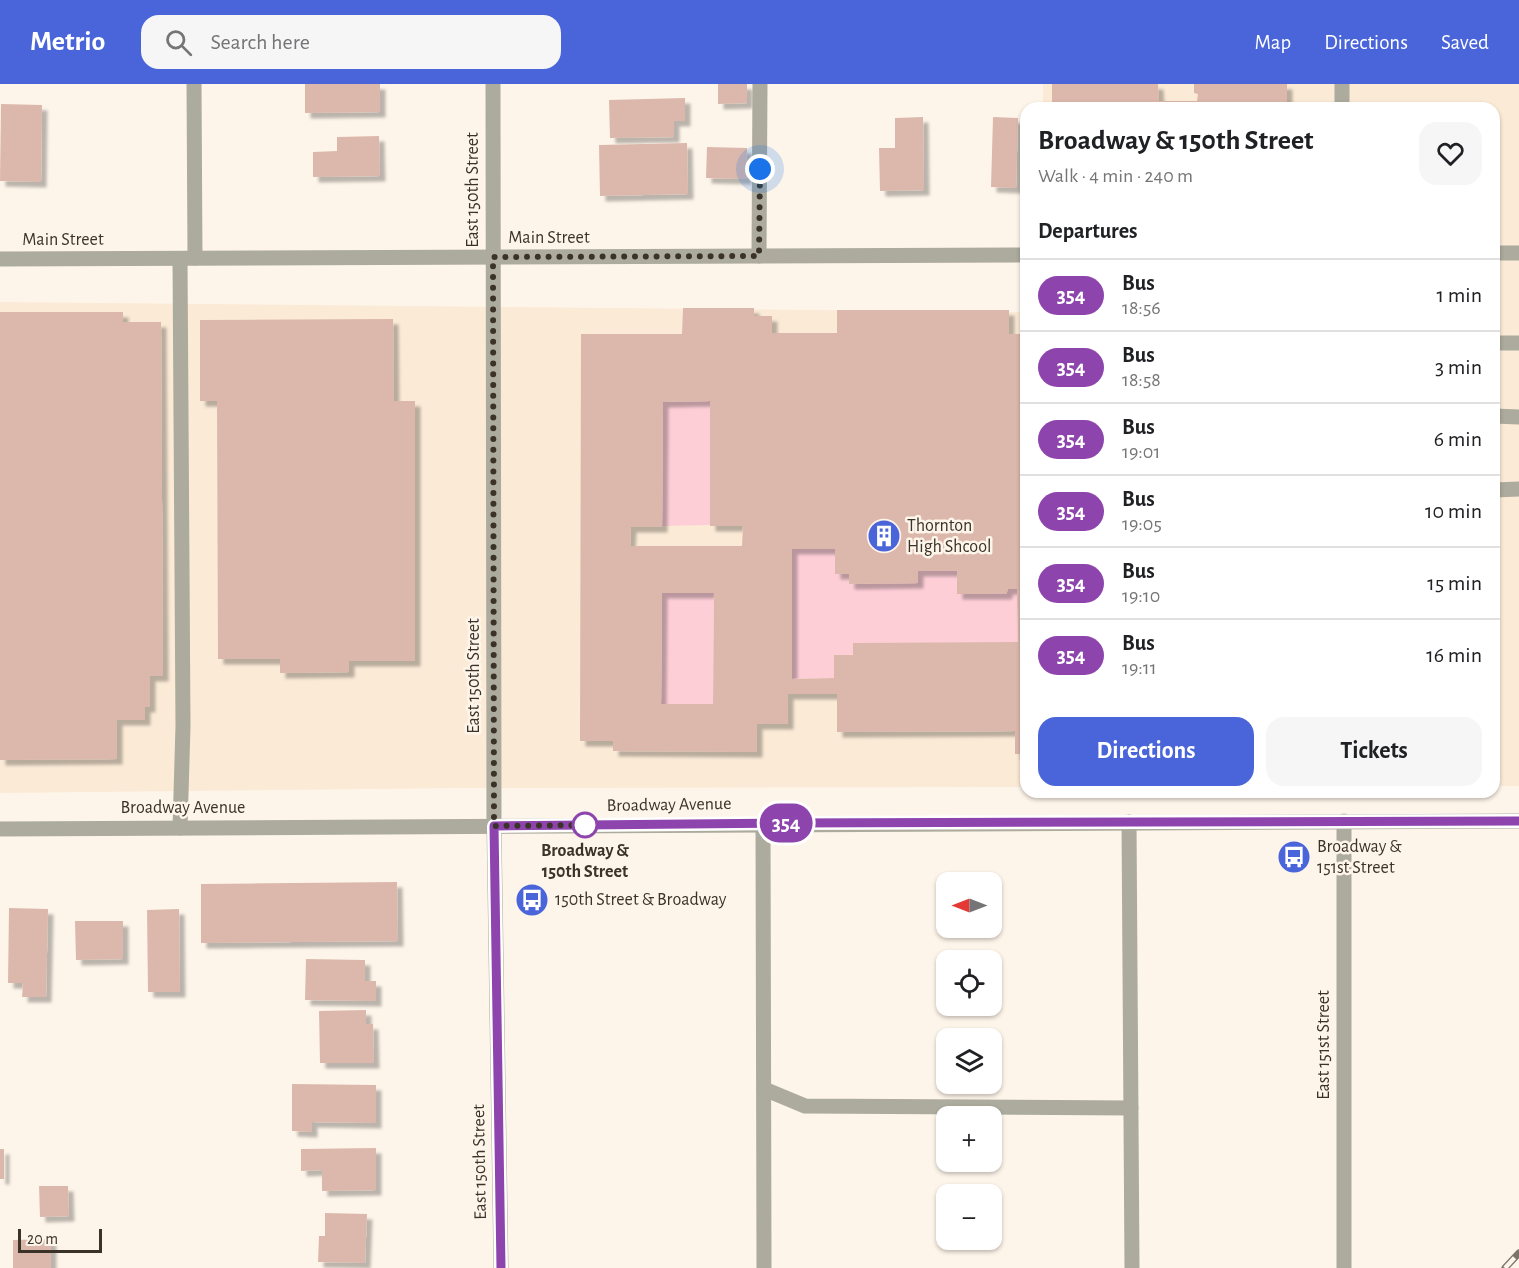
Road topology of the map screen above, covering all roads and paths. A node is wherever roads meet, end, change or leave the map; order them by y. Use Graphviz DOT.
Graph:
graph roads {
  1 [pos="194,84"];
  2 [pos="493,84"];
  3 [pos="760,84"];
  4 [pos="1342,84"];
  5 [pos="1342,102"];
  6 [pos="1500,253"];
  7 [pos="1519,253"];
  8 [pos="1020,255"];
  9 [pos="759,256"];
  10 [pos="493,257"];
  11 [pos="0,259"];
  12 [pos="187,259"];
  13 [pos="1500,343"];
  14 [pos="1519,343"];
  15 [pos="1500,417"];
  16 [pos="1519,417"];
  17 [pos="1500,489"];
  18 [pos="1519,489"];
  19 [pos="1344,821"];
  20 [pos="1519,821"];
  21 [pos="1129,822"];
  22 [pos="764,823"];
  23 [pos="494,826"];
  24 [pos="180,828"];
  25 [pos="0,829"];
  26 [pos="764,1089"];
  27 [pos="1131,1108"];
  28 [pos="501,1268"];
  29 [pos="764,1268"];
  30 [pos="1132,1268"];
  31 [pos="1344,1268"];
  1 -- 12 [label="street"];
  2 -- 10 [label="street, East 150th Street"];
  3 -- 9 [label="street"];
  4 -- 5 [label="street"];
  6 -- 7 [label="street"];
  8 -- 9 [label="street, Main Street"];
  9 -- 10 [label="street, Main Street"];
  10 -- 12 [label="street, Main Street"];
  10 -- 23 [label="street, East 150th Street"];
  11 -- 12 [label="street, Main Street"];
  12 -- 24 [label="street"];
  13 -- 14 [label="street"];
  15 -- 16 [label="street"];
  17 -- 18 [label="street"];
  19 -- 20 [label="street, Broadway Avenue"];
  19 -- 21 [label="street, Broadway Avenue"];
  19 -- 31 [label="street, East 151st Street"];
  21 -- 22 [label="street, Broadway Avenue"];
  21 -- 27 [label="street"];
  22 -- 23 [label="street, Broadway Avenue"];
  22 -- 26 [label="street"];
  23 -- 24 [label="street, Broadway Avenue"];
  23 -- 28 [label="street, East 150th Street"];
  24 -- 25 [label="street, Broadway Avenue"];
  26 -- 27 [label="street"];
  26 -- 29 [label="street"];
  27 -- 30 [label="street"];
}
